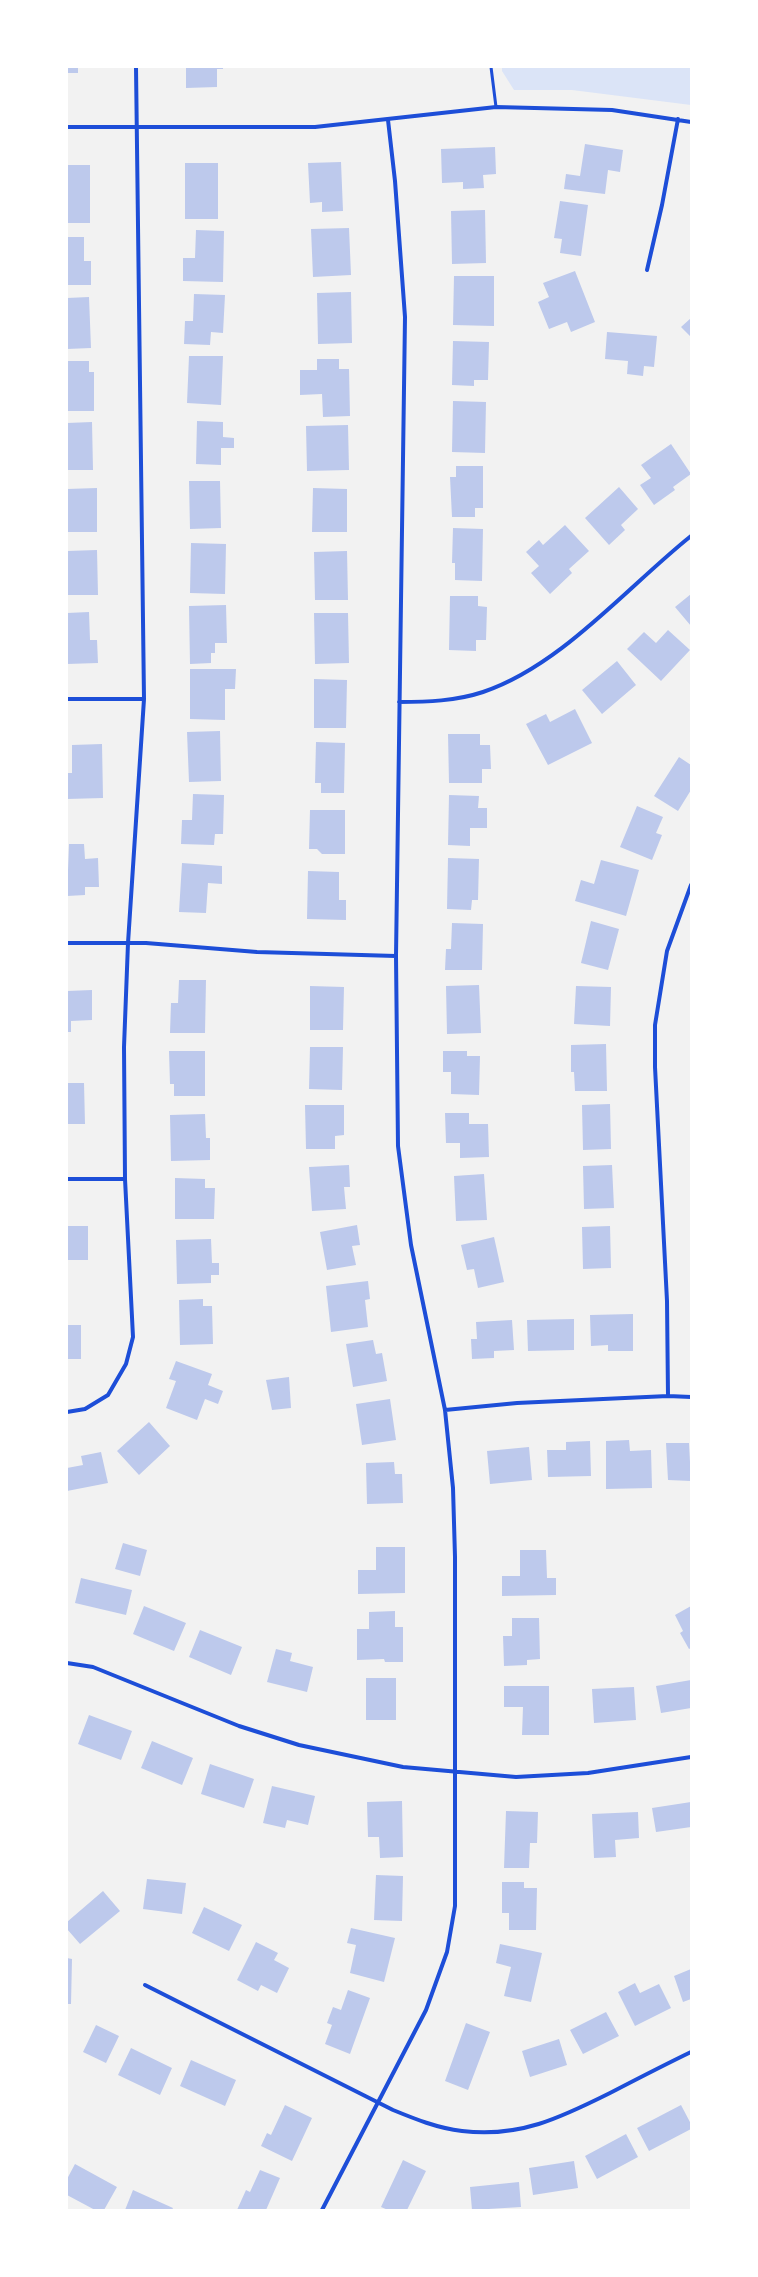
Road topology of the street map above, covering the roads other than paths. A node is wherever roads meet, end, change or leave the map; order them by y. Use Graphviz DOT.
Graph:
graph roads {
  1 [pos="136,67"];
  2 [pos="491,67"];
  3 [pos="496,107"];
  4 [pos="678,119"];
  5 [pos="388,120"];
  6 [pos="691,122"];
  7 [pos="67,127"];
  8 [pos="136,128"];
  9 [pos="647,270"];
  10 [pos="691,536"];
  11 [pos="67,699"];
  12 [pos="144,699"];
  13 [pos="399,702"];
  14 [pos="691,884"];
  15 [pos="67,943"];
  16 [pos="128,943"];
  17 [pos="396,956"];
  18 [pos="67,1179"];
  19 [pos="125,1179"];
  20 [pos="668,1396"];
  21 [pos="691,1397"];
  22 [pos="445,1410"];
  23 [pos="67,1412"];
  24 [pos="67,1662"];
  25 [pos="691,1757"];
  26 [pos="454,1773"];
  27 [pos="145,1985"];
  28 [pos="691,2052"];
  29 [pos="379,2102"];
  30 [pos="322,2210"];
  1 -- 8 [label="street"];
  2 -- 3 [label="lane"];
  3 -- 4 [label="street"];
  3 -- 5 [label="street"];
  4 -- 6 [label="street"];
  4 -- 9 [label="street"];
  5 -- 8 [label="street"];
  5 -- 13 [label="street"];
  7 -- 8 [label="street"];
  8 -- 12 [label="street"];
  10 -- 13 [label="street"];
  11 -- 12 [label="street"];
  12 -- 16 [label="street"];
  13 -- 17 [label="street"];
  14 -- 20 [label="street"];
  15 -- 16 [label="street"];
  16 -- 17 [label="street"];
  16 -- 19 [label="street"];
  17 -- 22 [label="street"];
  18 -- 19 [label="street"];
  19 -- 23 [label="street"];
  20 -- 21 [label="street"];
  20 -- 22 [label="street"];
  22 -- 26 [label="street"];
  24 -- 26 [label="street"];
  25 -- 26 [label="street"];
  26 -- 29 [label="street"];
  27 -- 29 [label="street"];
  28 -- 29 [label="street"];
  29 -- 30 [label="street"];
}
